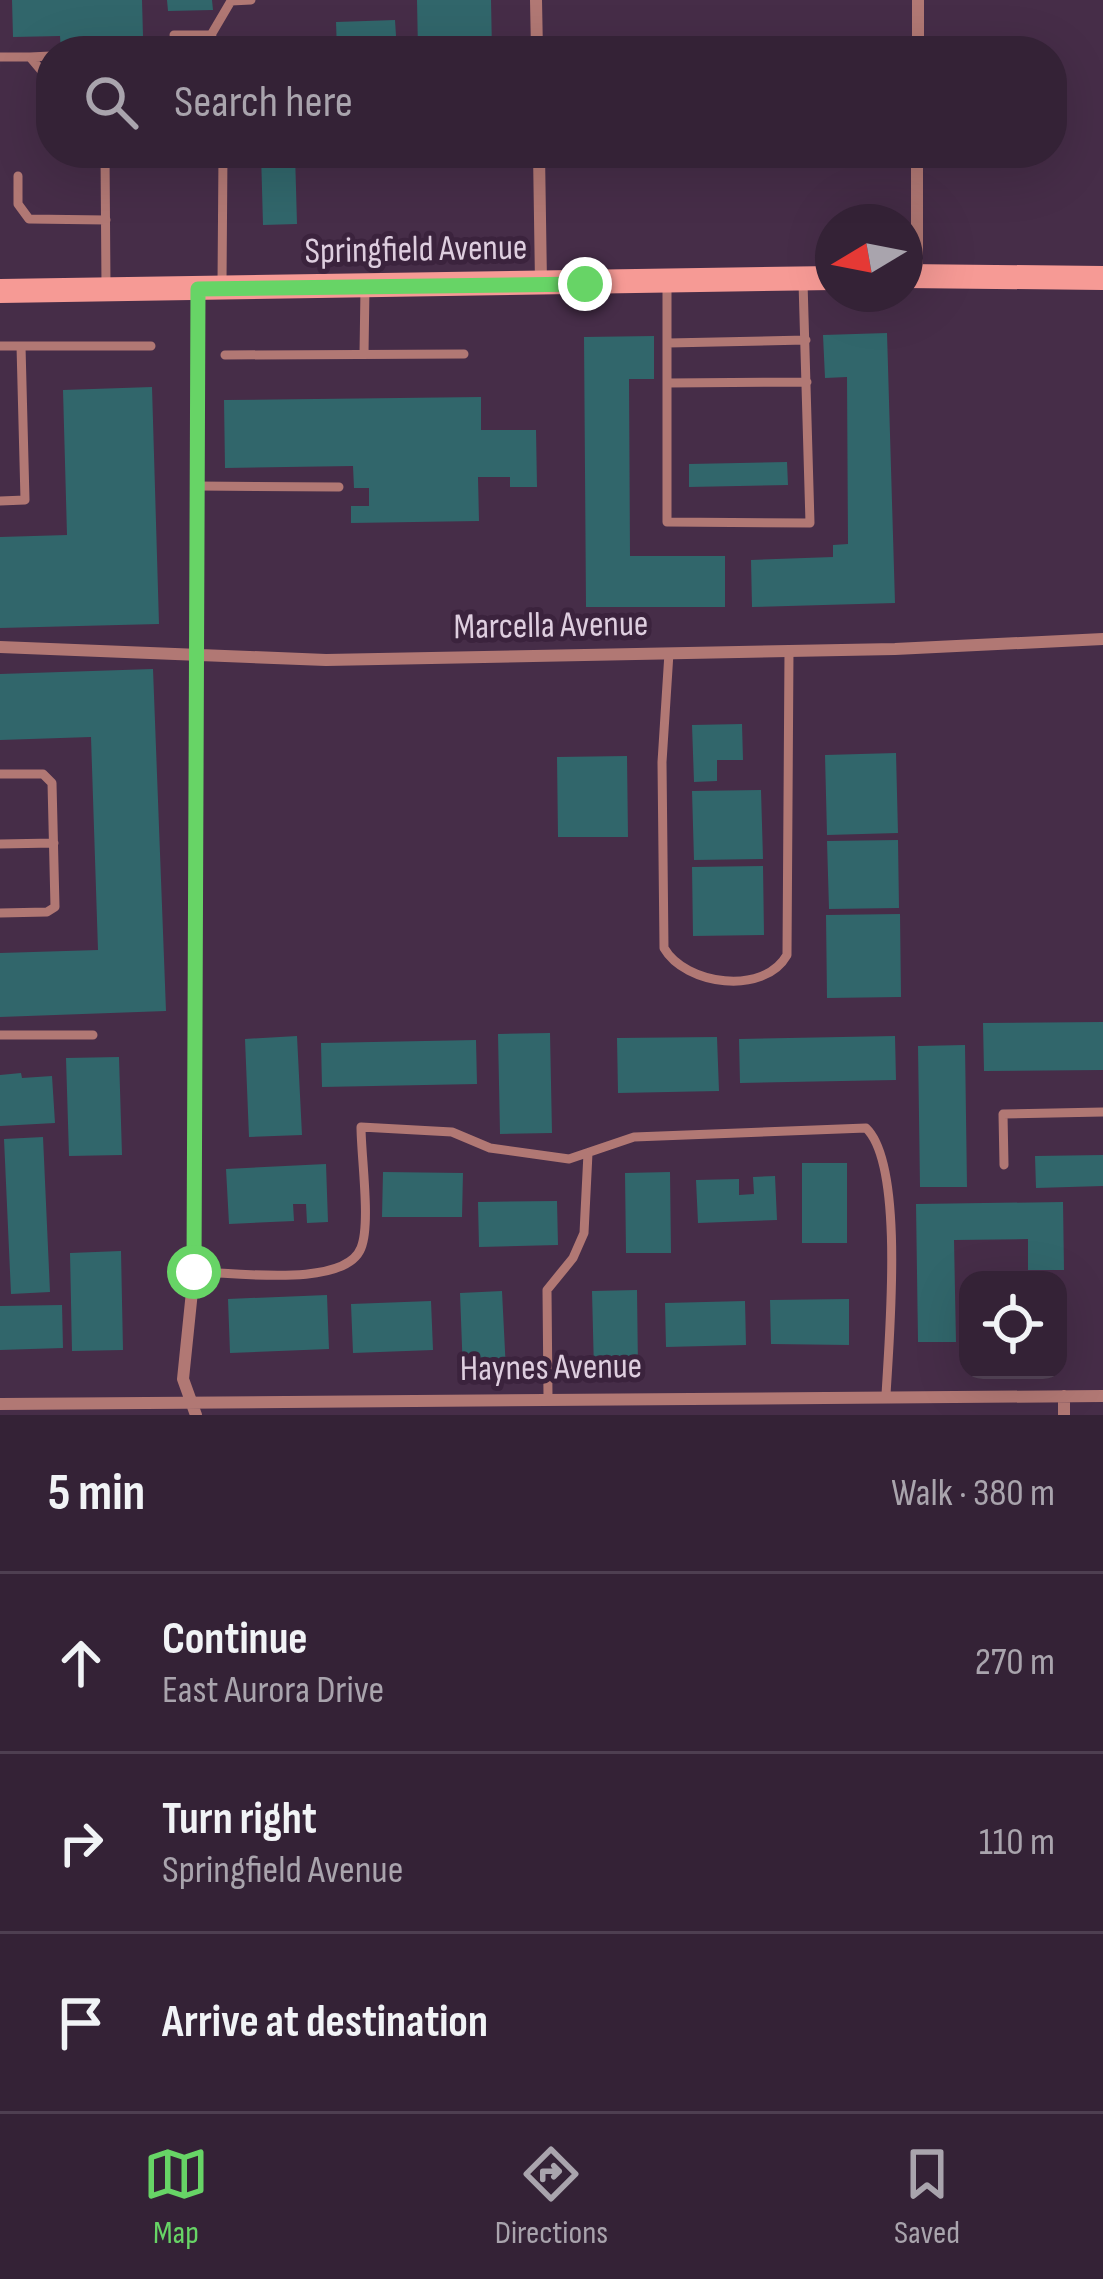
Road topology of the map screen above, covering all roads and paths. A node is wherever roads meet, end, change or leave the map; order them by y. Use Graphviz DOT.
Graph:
graph roads {
  1 [pos="251,0"];
  2 [pos="536,0"];
  3 [pos="918,0"];
  4 [pos="174,35"];
  5 [pos="212,35"];
  6 [pos="537,36"];
  7 [pos="918,36"];
  8 [pos="0,57"];
  9 [pos="30,57"];
  10 [pos="36,57"];
  11 [pos="36,64"];
  12 [pos="105,168"];
  13 [pos="222,168"];
  14 [pos="539,168"];
  15 [pos="916,168"];
  16 [pos="18,176"];
  17 [pos="915,204"];
  18 [pos="106,220"];
  19 [pos="923,276"];
  20 [pos="1103,278"];
  21 [pos="803,279"];
  22 [pos="815,279"];
  23 [pos="667,282"];
  24 [pos="541,284"];
  25 [pos="365,286"];
  26 [pos="210,288"];
  27 [pos="106,290"];
  28 [pos="0,291"];
  29 [pos="806,340"];
  30 [pos="668,343"];
  31 [pos="0,346"];
  32 [pos="21,346"];
  33 [pos="151,346"];
  34 [pos="464,354"];
  35 [pos="224,355"];
  36 [pos="364,355"];
  37 [pos="807,382"];
  38 [pos="668,383"];
  39 [pos="197,486"];
  40 [pos="339,487"];
  41 [pos="0,501"];
  42 [pos="1103,639"];
  43 [pos="0,647"];
  44 [pos="789,650"];
  45 [pos="196,652"];
  46 [pos="669,653"];
  47 [pos="0,774"];
  48 [pos="54,843"];
  49 [pos="0,844"];
  50 [pos="0,913"];
  51 [pos="0,1035"];
  52 [pos="93,1035"];
  53 [pos="1103,1112"];
  54 [pos="588,1154"];
  55 [pos="1004,1165"];
  56 [pos="194,1272"];
  57 [pos="886,1395"];
  58 [pos="1064,1396"];
  59 [pos="1103,1396"];
  60 [pos="548,1397"];
  61 [pos="0,1404"];
  62 [pos="194,1409"];
  63 [pos="550,1415"];
  64 [pos="1064,1415"];
  1 -- 5 [label="lane"];
  2 -- 6 [label="street"];
  3 -- 7 [label="street"];
  4 -- 5 [label="lane"];
  8 -- 9 [label="lane"];
  9 -- 10 [label="lane"];
  9 -- 11 [label="lane"];
  12 -- 18 [label="lane"];
  13 -- 26 [label="lane"];
  14 -- 24 [label="street"];
  15 -- 17 [label="street"];
  16 -- 18 [label="lane"];
  18 -- 27 [label="lane"];
  19 -- 20 [label="main road"];
  21 -- 22 [label="main road, Springfield Avenue"];
  21 -- 23 [label="main road, Springfield Avenue"];
  21 -- 29 [label="lane"];
  23 -- 24 [label="main road, Springfield Avenue"];
  23 -- 30 [label="lane"];
  24 -- 25 [label="main road, Springfield Avenue"];
  25 -- 26 [label="main road, Springfield Avenue"];
  25 -- 36 [label="lane"];
  26 -- 27 [label="main road, Springfield Avenue"];
  26 -- 39 [label="street"];
  27 -- 28 [label="main road, Springfield Avenue"];
  29 -- 30 [label="lane"];
  29 -- 37 [label="lane"];
  30 -- 38 [label="lane"];
  31 -- 32 [label="lane"];
  32 -- 33 [label="lane"];
  32 -- 41 [label="lane"];
  34 -- 36 [label="lane"];
  35 -- 36 [label="lane"];
  37 -- 38 [label="lane"];
  37 -- 38 [label="lane"];
  39 -- 40 [label="lane"];
  39 -- 45 [label="street"];
  42 -- 44 [label="street, Marcella Avenue"];
  43 -- 45 [label="street, Marcella Avenue"];
  44 -- 46 [label="street, Marcella Avenue"];
  44 -- 46 [label="lane"];
  45 -- 46 [label="street, Marcella Avenue"];
  45 -- 56 [label="street"];
  47 -- 48 [label="lane"];
  48 -- 49 [label="lane"];
  48 -- 50 [label="lane"];
  51 -- 52 [label="lane"];
  53 -- 55 [label="lane"];
  54 -- 56 [label="lane"];
  54 -- 57 [label="lane"];
  54 -- 60 [label="lane"];
  56 -- 62 [label="street"];
  57 -- 58 [label="street, Haynes Avenue"];
  57 -- 60 [label="street, Haynes Avenue"];
  58 -- 59 [label="street, Haynes Avenue"];
  58 -- 64 [label="street"];
  60 -- 62 [label="street, Haynes Avenue"];
  60 -- 63 [label="street"];
  61 -- 62 [label="street, Haynes Avenue"];
}
